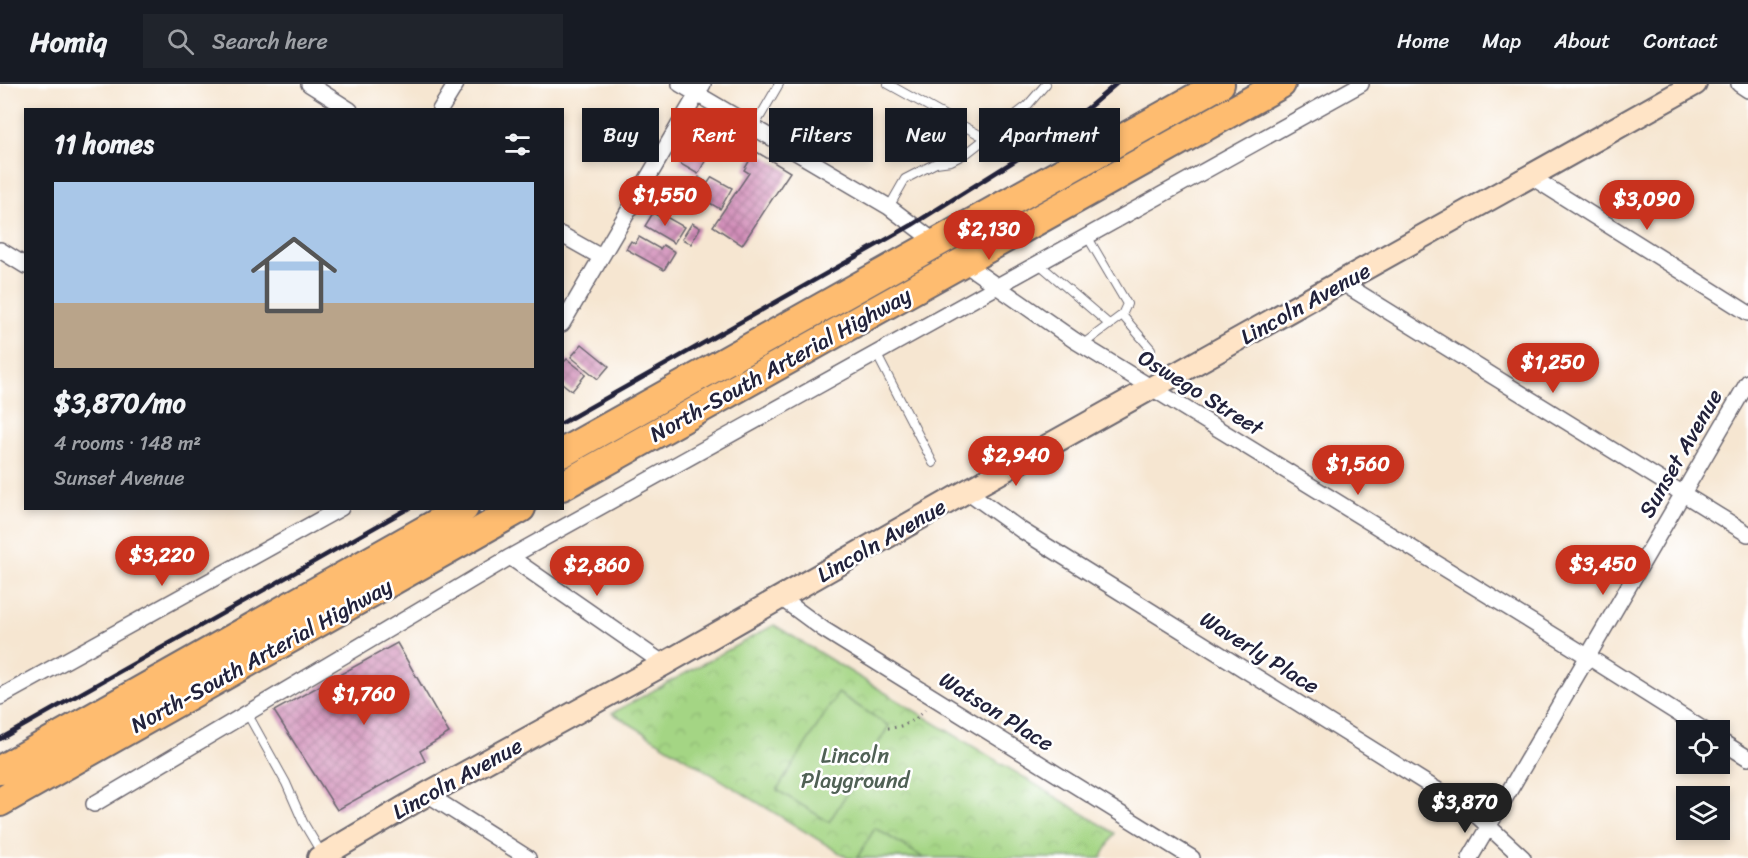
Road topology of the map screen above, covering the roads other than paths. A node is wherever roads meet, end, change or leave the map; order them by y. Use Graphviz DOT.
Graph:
graph roads {
  1 [pos="309,84"];
  2 [pos="456,84"];
  3 [pos="680,84"];
  4 [pos="779,84"];
  5 [pos="888,84"];
  6 [pos="1046,84"];
  7 [pos="1221,84"];
  8 [pos="1281,84"];
  9 [pos="1361,84"];
  10 [pos="1695,84"];
  11 [pos="1739,84"];
  12 [pos="700,89"];
  13 [pos="1748,90"];
  14 [pos="347,108"];
  15 [pos="441,108"];
  16 [pos="727,108"];
  17 [pos="1025,108"];
  18 [pos="757,122"];
  19 [pos="757,129"];
  20 [pos="979,135"];
  21 [pos="979,144"];
  22 [pos="1530,176"];
  23 [pos="889,207"];
  24 [pos="564,236"];
  25 [pos="1087,236"];
  26 [pos="936,243"];
  27 [pos="0,250"];
  28 [pos="601,257"];
  29 [pos="963,263"];
  30 [pos="1038,263"];
  31 [pos="24,265"];
  32 [pos="1341,282"];
  33 [pos="996,286"];
  34 [pos="1748,313"];
  35 [pos="1122,315"];
  36 [pos="564,321"];
  37 [pos="1110,324"];
  38 [pos="1082,345"];
  39 [pos="1151,349"];
  40 [pos="876,353"];
  41 [pos="1748,382"];
  42 [pos="1152,388"];
  43 [pos="564,452"];
  44 [pos="933,463"];
  45 [pos="564,485"];
  46 [pos="967,491"];
  47 [pos="1683,493"];
  48 [pos="337,510"];
  49 [pos="460,510"];
  50 [pos="517,510"];
  51 [pos="1748,534"];
  52 [pos="510,557"];
  53 [pos="780,598"];
  54 [pos="1587,656"];
  55 [pos="664,664"];
  56 [pos="0,697"];
  57 [pos="247,713"];
  58 [pos="1688,720"];
  59 [pos="1730,747"];
  60 [pos="1748,758"];
  61 [pos="0,770"];
  62 [pos="427,794"];
  63 [pos="0,802"];
  64 [pos="94,804"];
  65 [pos="1488,827"];
  66 [pos="321,857"];
  67 [pos="528,858"];
  68 [pos="1192,858"];
  69 [pos="1470,858"];
  70 [pos="1523,858"];
  1 -- 14 [label="street"];
  2 -- 15 [label="street"];
  3 -- 12 [label="street, Oswego Street"];
  4 -- 18 [label="lane"];
  5 -- 20 [label="lane"];
  6 -- 17 [label="lane"];
  7 -- 26 [label="highway, North-South Arterial Highway"];
  8 -- 29 [label="highway, North-South Arterial Highway"];
  9 -- 25 [label="street"];
  10 -- 22 [label="street, Lincoln Avenue"];
  11 -- 13 [label="street"];
  12 -- 16 [label="street, Oswego Street"];
  12 -- 28 [label="street"];
  19 -- 23 [label="street, Oswego Street"];
  21 -- 23 [label="lane"];
  22 -- 32 [label="street, Lincoln Avenue"];
  22 -- 34 [label="street"];
  23 -- 26 [label="street, Oswego Street"];
  24 -- 28 [label="street"];
  25 -- 30 [label="street"];
  25 -- 35 [label="lane"];
  26 -- 29 [label="street, Oswego Street"];
  26 -- 43 [label="highway, North-South Arterial Highway"];
  27 -- 31 [label="street"];
  28 -- 36 [label="street"];
  29 -- 33 [label="street, Oswego Street"];
  29 -- 45 [label="highway, North-South Arterial Highway"];
  30 -- 33 [label="street"];
  30 -- 37 [label="lane"];
  32 -- 42 [label="street, Lincoln Avenue"];
  32 -- 47 [label="street"];
  33 -- 38 [label="street, Oswego Street"];
  33 -- 40 [label="street"];
  35 -- 37 [label="lane"];
  35 -- 39 [label="lane"];
  37 -- 38 [label="lane"];
  38 -- 42 [label="street, Oswego Street"];
  40 -- 44 [label="lane"];
  40 -- 52 [label="street"];
  41 -- 47 [label="street, Sunset Avenue"];
  42 -- 46 [label="street, Lincoln Avenue"];
  42 -- 54 [label="street, Oswego Street"];
  46 -- 53 [label="street, Lincoln Avenue"];
  46 -- 65 [label="street, Waverly Place"];
  47 -- 51 [label="street"];
  47 -- 54 [label="street, Sunset Avenue"];
  48 -- 56 [label="street"];
  49 -- 61 [label="highway, North-South Arterial Highway"];
  50 -- 63 [label="highway, North-South Arterial Highway"];
  52 -- 55 [label="street"];
  52 -- 57 [label="street"];
  53 -- 55 [label="street, Lincoln Avenue"];
  53 -- 68 [label="street, Watson Place"];
  54 -- 58 [label="street, Oswego Street"];
  54 -- 65 [label="street, Sunset Avenue"];
  55 -- 62 [label="street, Lincoln Avenue"];
  57 -- 64 [label="street"];
  57 -- 66 [label="lane"];
  59 -- 60 [label="street"];
  62 -- 66 [label="street, Lincoln Avenue"];
  62 -- 67 [label="street"];
  65 -- 69 [label="street, Sunset Avenue"];
  65 -- 70 [label="street, Waverly Place"];
}
